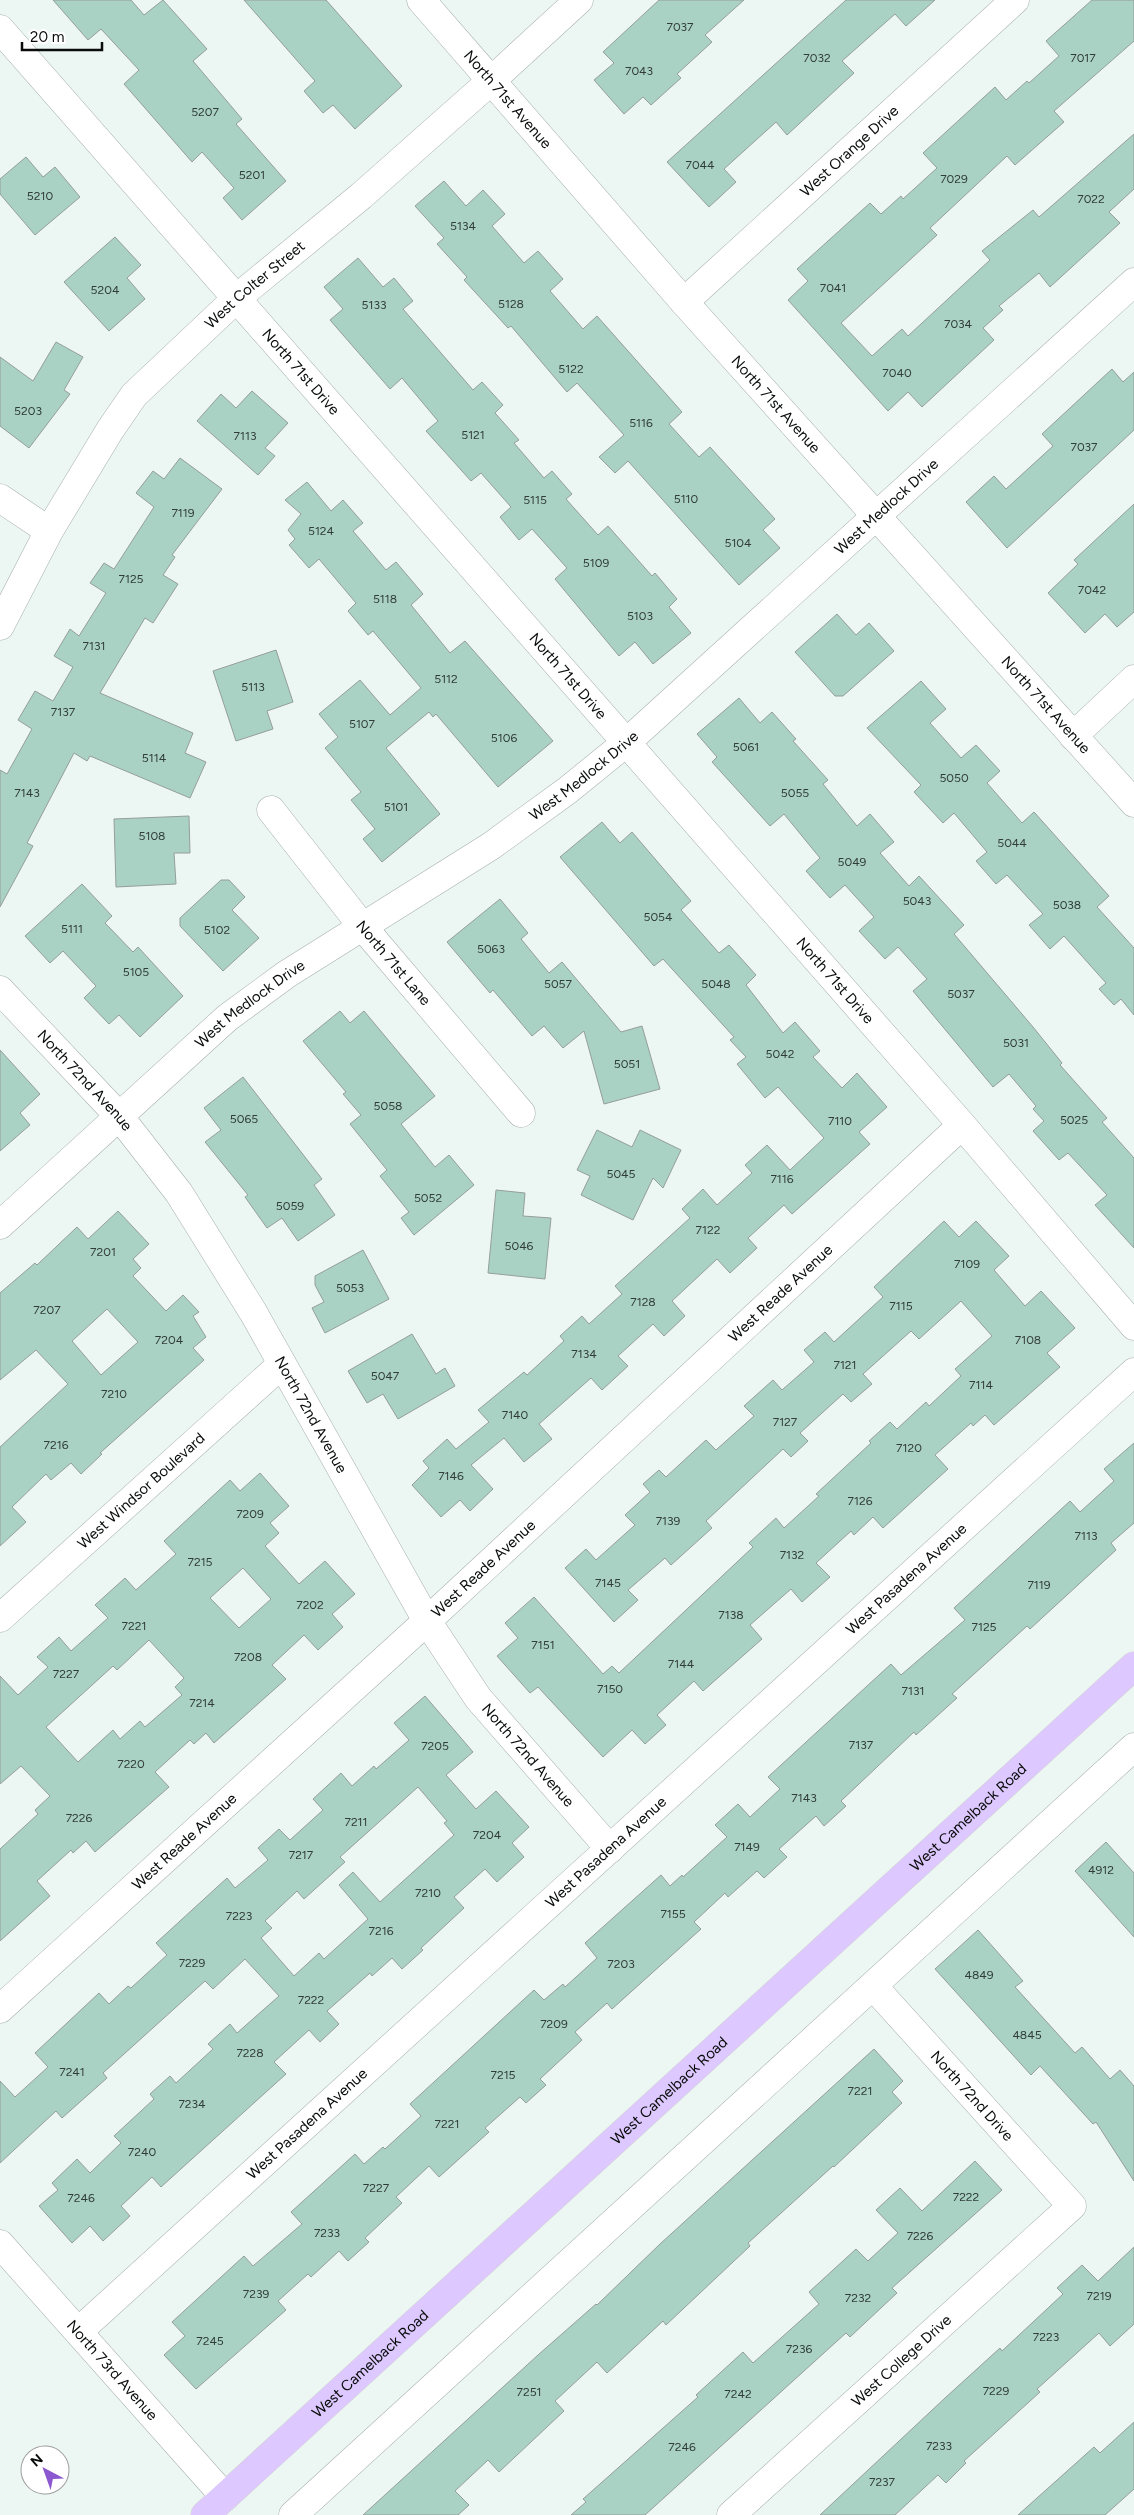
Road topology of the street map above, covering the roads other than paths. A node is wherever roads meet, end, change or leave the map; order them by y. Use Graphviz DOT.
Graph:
graph roads {
  1 [pos="421,0"];
  2 [pos="579,0"];
  3 [pos="1015,0"];
  4 [pos="0,29"];
  5 [pos="492,80"];
  6 [pos="1134,282"];
  7 [pos="238,297"];
  8 [pos="684,302"];
  9 [pos="0,498"];
  10 [pos="878,516"];
  11 [pos="49,531"];
  12 [pos="0,626"];
  13 [pos="1134,679"];
  14 [pos="1073,736"];
  15 [pos="627,742"];
  16 [pos="1134,803"];
  17 [pos="270,810"];
  18 [pos="362,926"];
  19 [pos="0,990"];
  20 [pos="522,1113"];
  21 [pos="119,1116"];
  22 [pos="962,1125"];
  23 [pos="0,1225"];
  24 [pos="1134,1326"];
  25 [pos="282,1364"];
  26 [pos="1134,1372"];
  27 [pos="0,1618"];
  28 [pos="427,1621"];
  29 [pos="1134,1666"];
  30 [pos="1134,1748"];
  31 [pos="610,1849"];
  32 [pos="873,1986"];
  33 [pos="0,2008"];
  34 [pos="1072,2206"];
  35 [pos="0,2244"];
  36 [pos="79,2331"];
  37 [pos="225,2497"];
  38 [pos="205,2515"];
  39 [pos="293,2515"];
  40 [pos="731,2515"];
  1 -- 5 [label="street, North 71st Avenue"];
  2 -- 5 [label="street, West Colter Street"];
  3 -- 8 [label="street, West Orange Drive"];
  4 -- 7 [label="street, North 71st Drive"];
  5 -- 7 [label="street, West Colter Street"];
  5 -- 8 [label="street, North 71st Avenue"];
  6 -- 10 [label="street, West Medlock Drive"];
  7 -- 11 [label="street, West Colter Street"];
  7 -- 15 [label="street, North 71st Drive"];
  8 -- 10 [label="street, North 71st Avenue"];
  9 -- 11 [label="street"];
  10 -- 14 [label="street, North 71st Avenue"];
  10 -- 15 [label="street, West Medlock Drive"];
  11 -- 12 [label="street, West Colter Street"];
  13 -- 14 [label="street"];
  14 -- 16 [label="street, North 71st Avenue"];
  15 -- 18 [label="street, West Medlock Drive"];
  15 -- 22 [label="street, North 71st Drive"];
  17 -- 18 [label="street, North 71st Lane"];
  18 -- 20 [label="street, North 71st Lane"];
  18 -- 21 [label="street, West Medlock Drive"];
  19 -- 21 [label="street, North 72nd Avenue"];
  21 -- 23 [label="street, West Medlock Drive"];
  21 -- 25 [label="street, North 72nd Avenue"];
  22 -- 24 [label="street, North 71st Drive"];
  22 -- 28 [label="street, West Reade Avenue"];
  25 -- 27 [label="street, West Windsor Boulevard"];
  25 -- 28 [label="street, North 72nd Avenue"];
  26 -- 31 [label="street, West Pasadena Avenue"];
  28 -- 31 [label="street, North 72nd Avenue"];
  28 -- 33 [label="street, West Reade Avenue"];
  29 -- 37 [label="main road, West Camelback Road"];
  30 -- 32 [label="street"];
  31 -- 36 [label="street, West Pasadena Avenue"];
  32 -- 34 [label="street, North 72nd Drive"];
  32 -- 39 [label="street"];
  34 -- 40 [label="street, West College Drive"];
  35 -- 36 [label="street, North 73rd Avenue"];
  36 -- 37 [label="street, North 73rd Avenue"];
  37 -- 38 [label="main road, West Camelback Road"];
}
